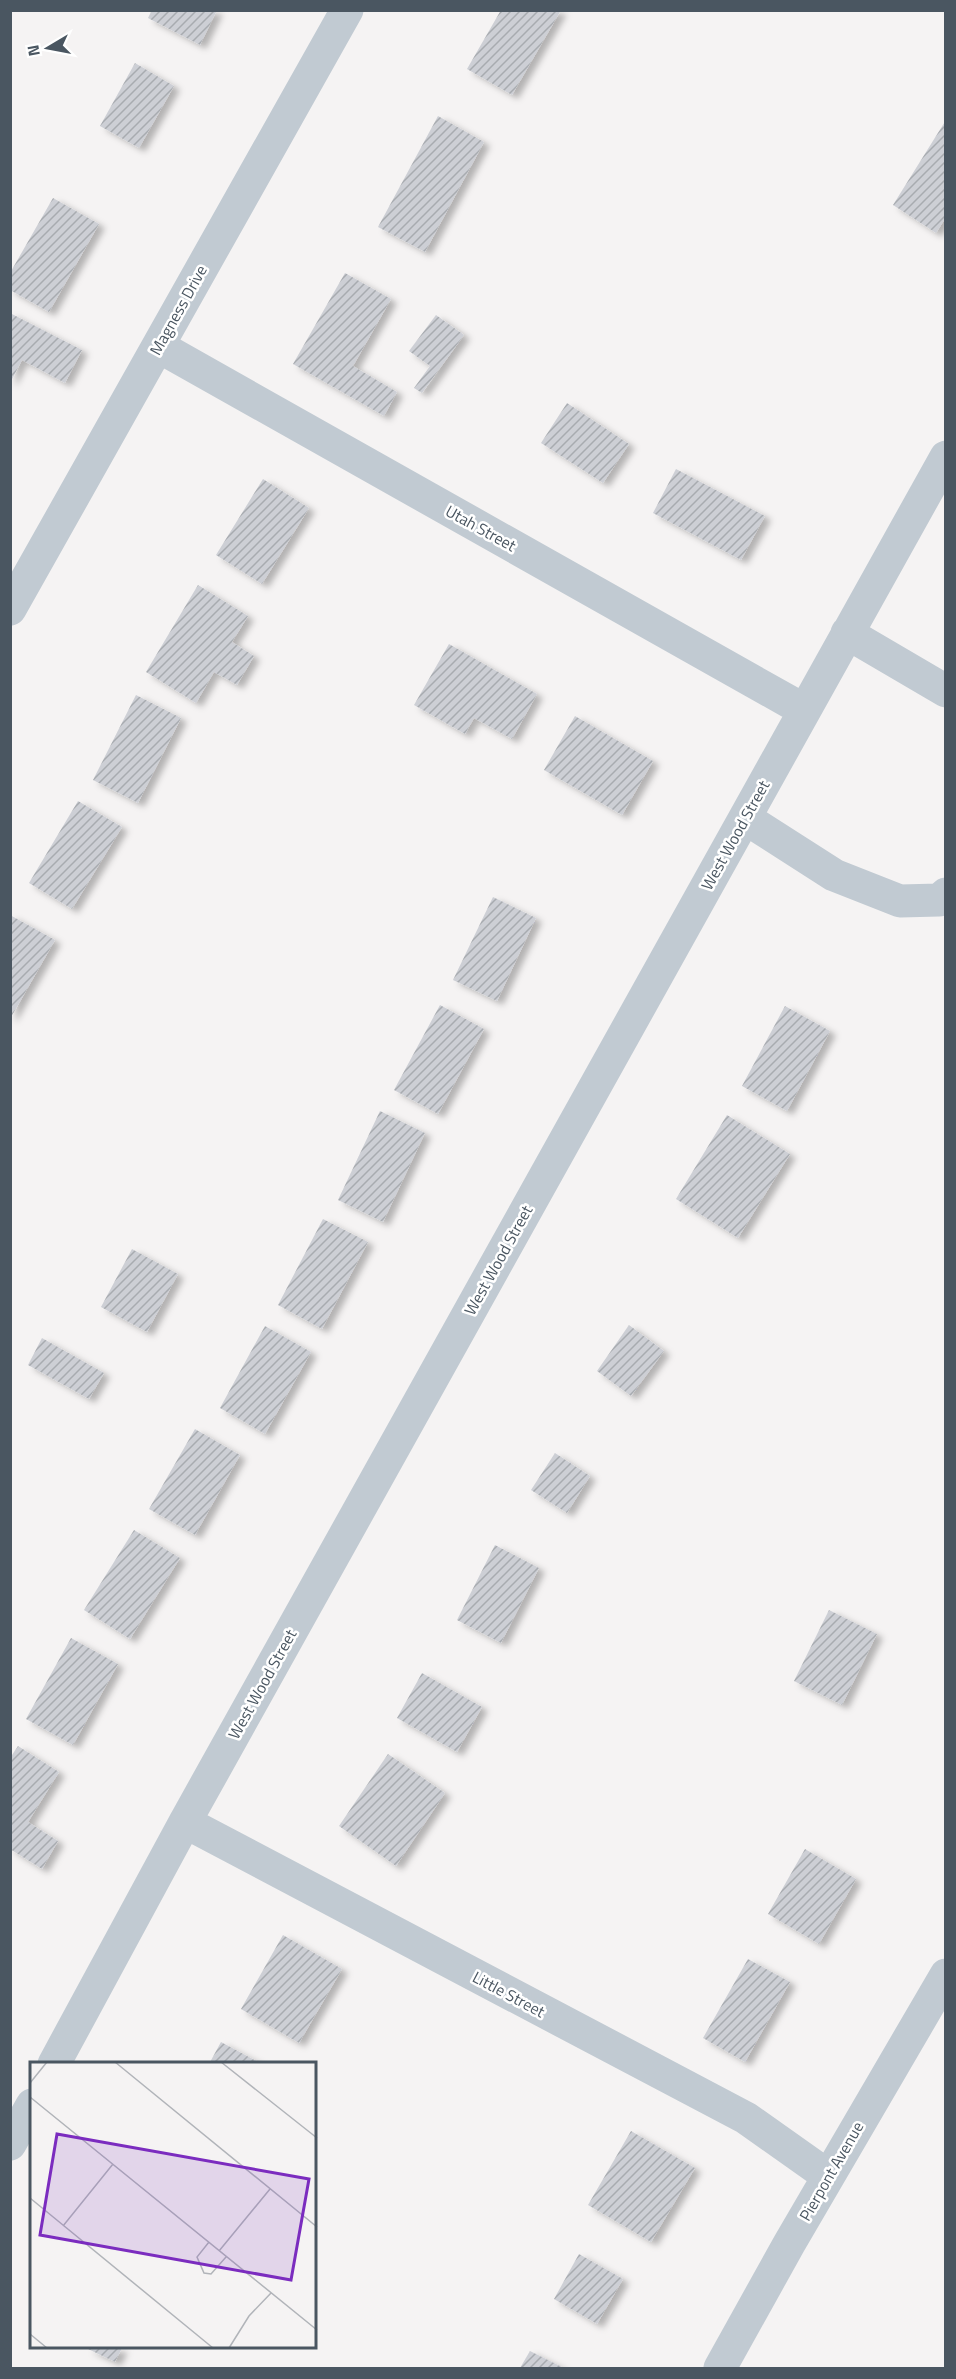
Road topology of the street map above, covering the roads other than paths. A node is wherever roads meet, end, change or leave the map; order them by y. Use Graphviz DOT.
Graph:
graph roads {
  1 [pos="347,10"];
  2 [pos="158,346"];
  3 [pos="945,457"];
  4 [pos="10,609"];
  5 [pos="847,633"];
  6 [pos="945,691"];
  7 [pos="804,710"];
  8 [pos="745,818"];
  9 [pos="945,894"];
  10 [pos="185,1822"];
  11 [pos="945,1975"];
  12 [pos="55,2062"];
  13 [pos="30,2109"];
  14 [pos="10,2144"];
  15 [pos="828,2176"];
  16 [pos="720,2368"];
  1 -- 2 [label="street, Magness Drive"];
  2 -- 4 [label="street, Magness Drive"];
  2 -- 7 [label="street, Utah Street"];
  3 -- 5 [label="street, West Wood Street"];
  5 -- 6 [label="street"];
  5 -- 7 [label="street, West Wood Street"];
  7 -- 8 [label="street, West Wood Street"];
  8 -- 9 [label="street"];
  8 -- 10 [label="street, West Wood Street"];
  10 -- 12 [label="street, West Wood Street"];
  10 -- 15 [label="street, Little Street"];
  11 -- 15 [label="street, Pierpont Avenue"];
  13 -- 14 [label="street"];
  15 -- 16 [label="street, Pierpont Avenue"];
}
